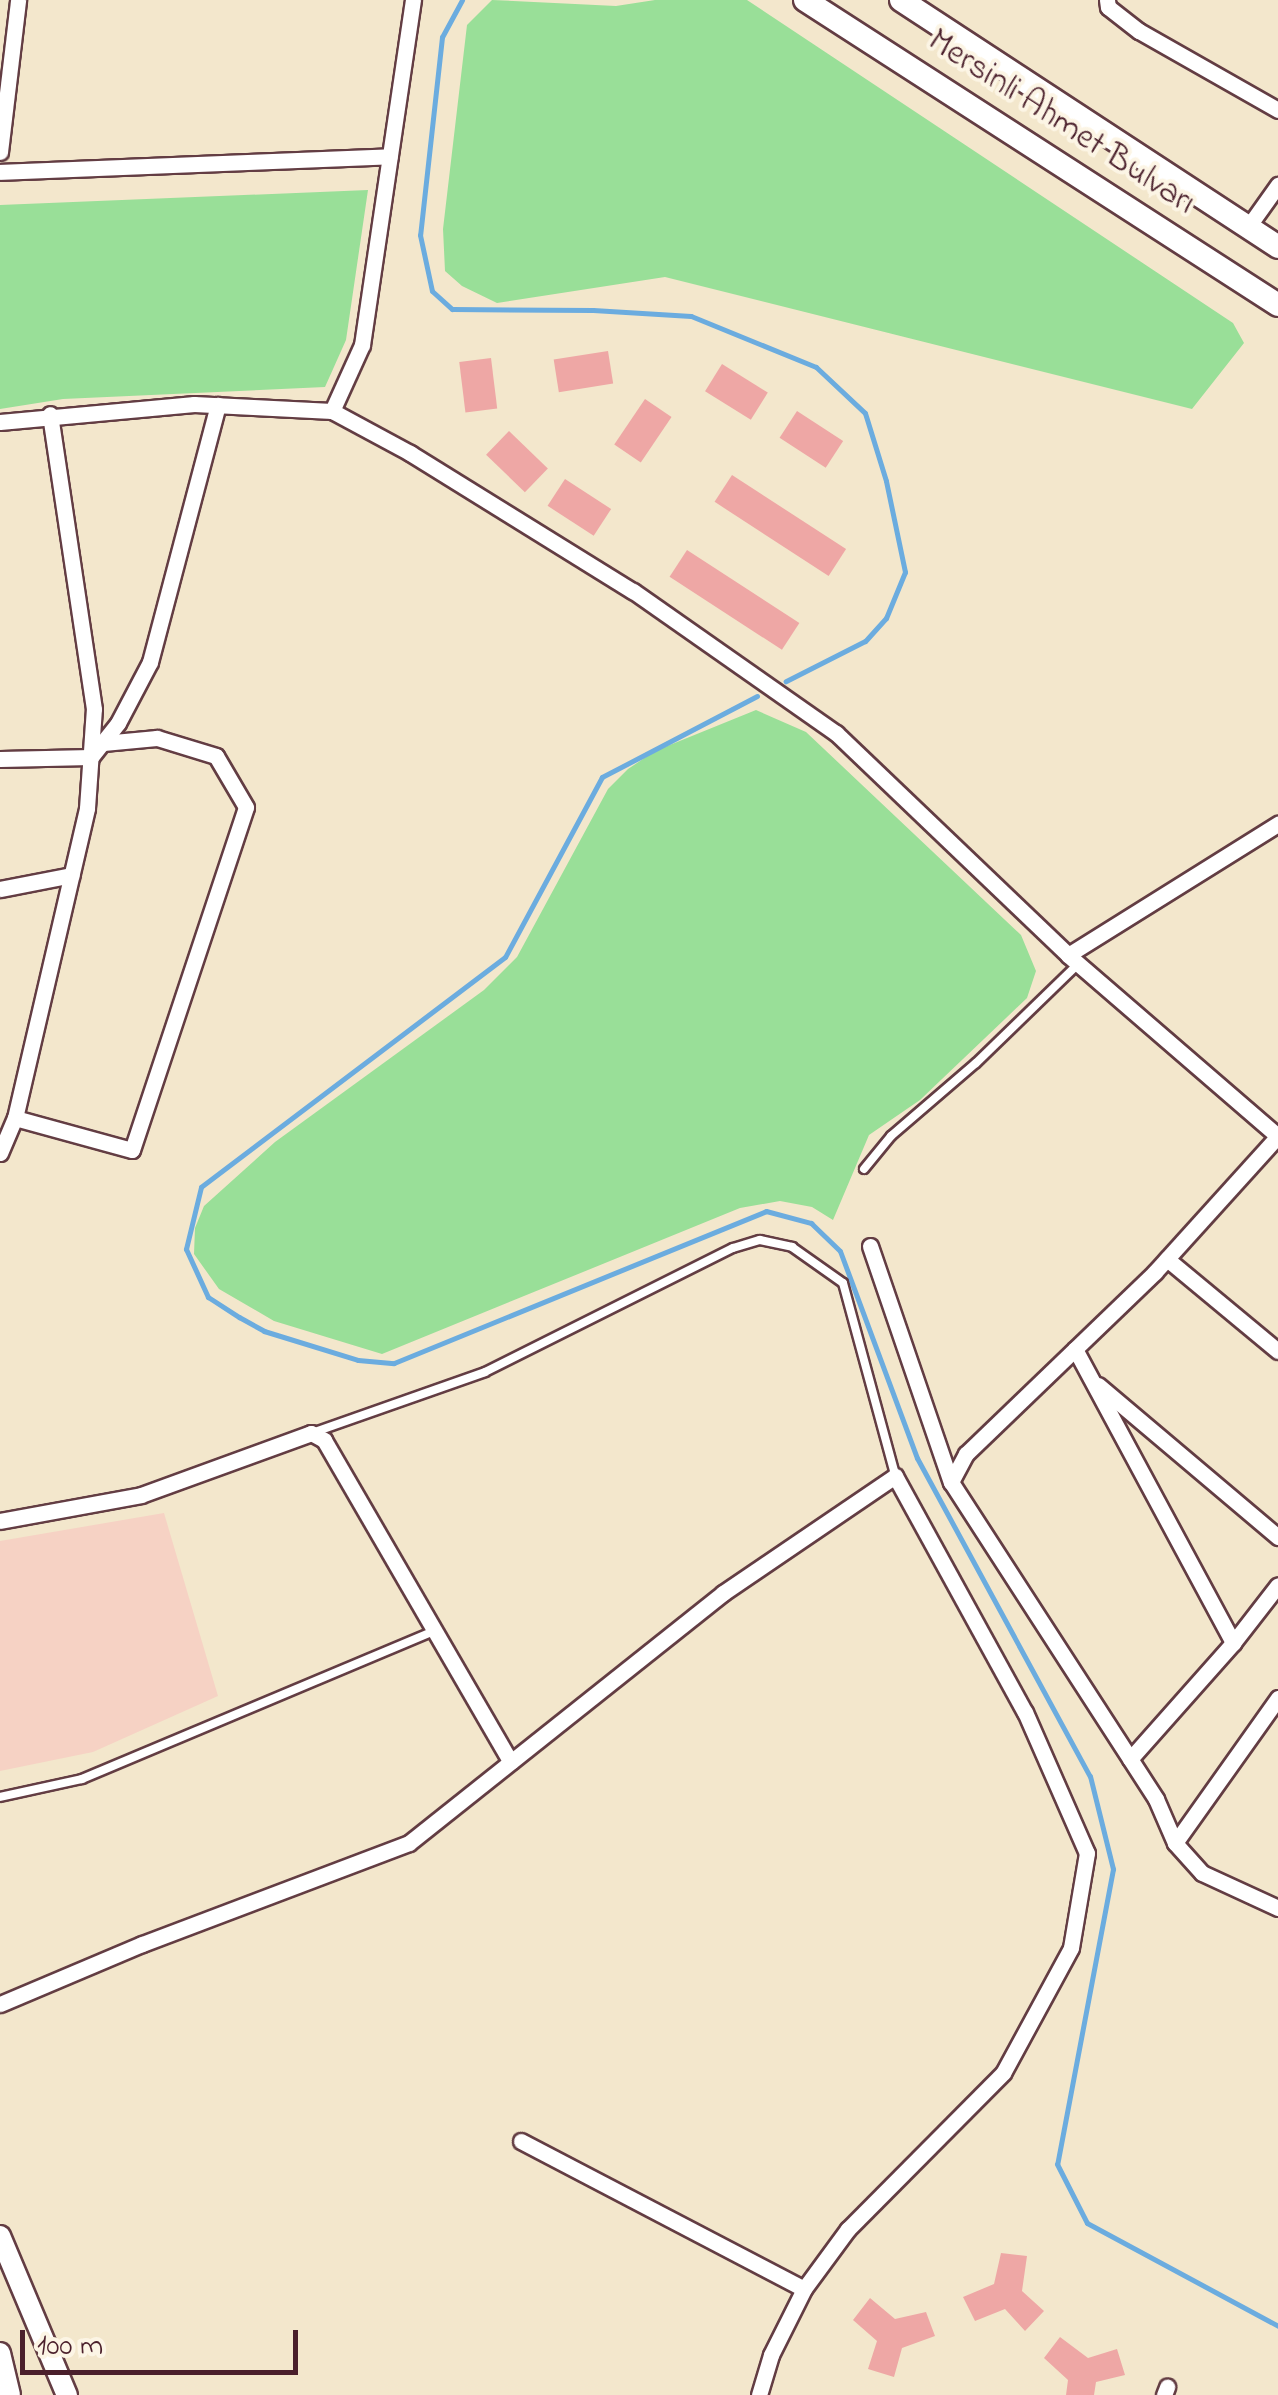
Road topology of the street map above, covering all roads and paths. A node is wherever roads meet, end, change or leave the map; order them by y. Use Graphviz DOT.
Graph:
graph roads {
  1 [pos="18,0"];
  2 [pos="413,0"];
  3 [pos="805,0"];
  4 [pos="900,0"];
  5 [pos="1106,0"];
  6 [pos="1278,110"];
  7 [pos="0,152"];
  8 [pos="390,156"];
  9 [pos="0,172"];
  10 [pos="1278,186"];
  11 [pos="1248,227"];
  12 [pos="1278,247"];
  13 [pos="1278,305"];
  14 [pos="218,405"];
  15 [pos="332,411"];
  16 [pos="50,414"];
  17 [pos="0,422"];
  18 [pos="95,748"];
  19 [pos="0,758"];
  20 [pos="1278,824"];
  21 [pos="72,876"];
  22 [pos="0,889"];
  23 [pos="1073,960"];
  24 [pos="15,1118"];
  25 [pos="1278,1136"];
  26 [pos="0,1153"];
  27 [pos="864,1169"];
  28 [pos="870,1246"];
  29 [pos="1167,1259"];
  30 [pos="1075,1348"];
  31 [pos="1278,1351"];
  32 [pos="1091,1378"];
  33 [pos="310,1433"];
  34 [pos="896,1476"];
  35 [pos="951,1482"];
  36 [pos="0,1522"];
  37 [pos="1278,1538"];
  38 [pos="1278,1585"];
  39 [pos="436,1630"];
  40 [pos="1234,1643"];
  41 [pos="1278,1698"];
  42 [pos="1130,1759"];
  43 [pos="512,1762"];
  44 [pos="0,1797"];
  45 [pos="1175,1843"];
  46 [pos="1278,1908"];
  47 [pos="0,2004"];
  48 [pos="522,2141"];
  49 [pos="0,2236"];
  50 [pos="804,2289"];
  51 [pos="0,2353"];
  52 [pos="10,2395"];
  53 [pos="68,2395"];
  54 [pos="759,2395"];
  1 -- 7 [label="street"];
  2 -- 8 [label="street"];
  3 -- 13 [label="main road, Mersinli Ahmet Bulvarı"];
  4 -- 11 [label="main road, Mersinli Ahmet Bulvarı"];
  5 -- 6 [label="street"];
  8 -- 9 [label="street"];
  8 -- 15 [label="street"];
  10 -- 11 [label="street"];
  11 -- 12 [label="main road, Mersinli Ahmet Bulvarı"];
  14 -- 15 [label="street"];
  14 -- 16 [label="street"];
  14 -- 18 [label="street"];
  15 -- 23 [label="street"];
  16 -- 17 [label="street"];
  16 -- 18 [label="street"];
  18 -- 19 [label="street"];
  18 -- 21 [label="street"];
  18 -- 24 [label="street"];
  20 -- 23 [label="street"];
  21 -- 22 [label="street"];
  21 -- 24 [label="street"];
  23 -- 25 [label="street"];
  23 -- 27 [label="lane"];
  24 -- 26 [label="street"];
  25 -- 29 [label="street"];
  28 -- 35 [label="street"];
  29 -- 30 [label="street"];
  29 -- 31 [label="street"];
  30 -- 32 [label="street"];
  30 -- 35 [label="street"];
  32 -- 37 [label="street"];
  32 -- 40 [label="street"];
  33 -- 34 [label="lane"];
  33 -- 36 [label="street"];
  33 -- 39 [label="street"];
  34 -- 43 [label="street"];
  34 -- 50 [label="street"];
  35 -- 42 [label="street"];
  38 -- 40 [label="street"];
  39 -- 43 [label="street"];
  39 -- 44 [label="lane"];
  40 -- 42 [label="street"];
  41 -- 45 [label="street"];
  42 -- 45 [label="street"];
  43 -- 47 [label="street"];
  45 -- 46 [label="street"];
  48 -- 50 [label="street"];
  49 -- 53 [label="street"];
  50 -- 54 [label="street"];
  51 -- 52 [label="street"];
}
